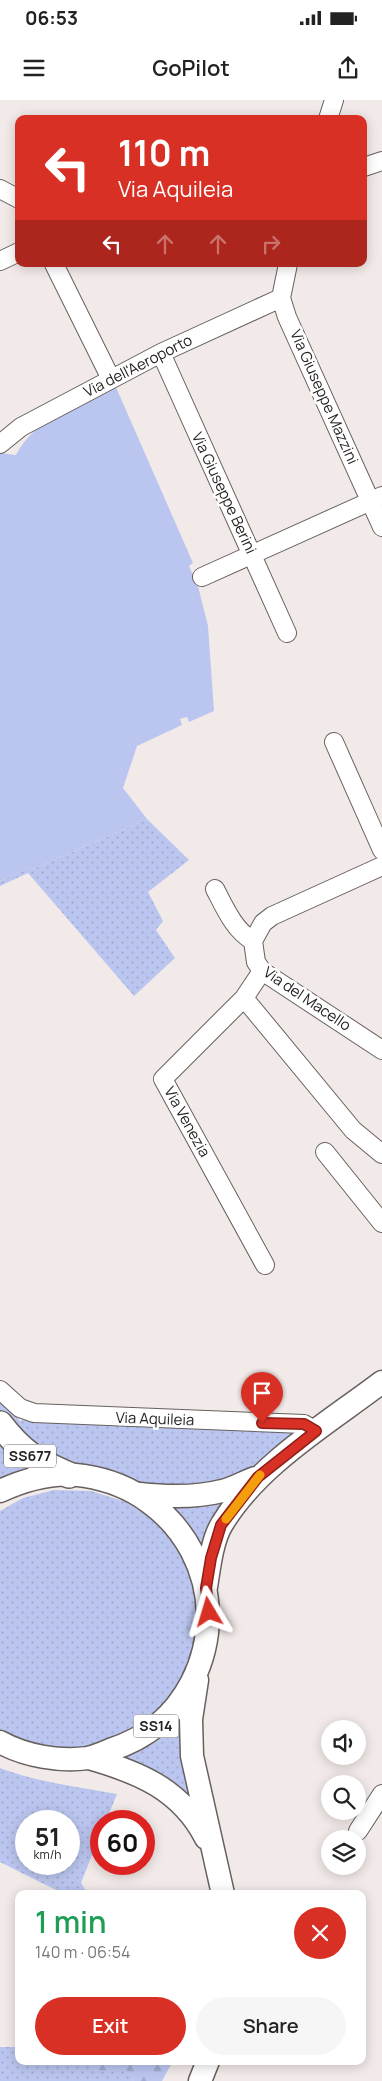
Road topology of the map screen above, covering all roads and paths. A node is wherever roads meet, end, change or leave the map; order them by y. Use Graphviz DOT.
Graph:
graph roads {
  1 [pos="334,100"];
  2 [pos="329,115"];
  3 [pos="382,161"];
  4 [pos="367,166"];
  5 [pos="0,189"];
  6 [pos="15,197"];
  7 [pos="15,254"];
  8 [pos="0,261"];
  9 [pos="56,267"];
  10 [pos="287,267"];
  11 [pos="281,298"];
  12 [pos="161,353"];
  13 [pos="112,379"];
  14 [pos="0,444"];
  15 [pos="376,498"];
  16 [pos="382,527"];
  17 [pos="252,554"];
  18 [pos="202,577"];
  19 [pos="287,633"];
  20 [pos="334,742"];
  21 [pos="382,850"];
  22 [pos="382,866"];
  23 [pos="215,890"];
  24 [pos="253,941"];
  25 [pos="262,971"];
  26 [pos="244,998"];
  27 [pos="382,1050"];
  28 [pos="325,1152"];
  29 [pos="382,1154"];
  30 [pos="382,1223"];
  31 [pos="265,1265"];
  32 [pos="382,1382"];
  33 [pos="0,1390"];
  34 [pos="0,1424"];
  35 [pos="316,1431"];
  36 [pos="69,1475"];
  37 [pos="258,1477"];
  38 [pos="0,1491"];
  39 [pos="139,1494"];
  40 [pos="206,1588"];
  41 [pos="200,1667"];
  42 [pos="0,1742"];
  43 [pos="89,1758"];
  44 [pos="382,1794"];
  45 [pos="359,1830"];
  46 [pos="214,1855"];
  47 [pos="222,1890"];
  48 [pos="206,2065"];
  49 [pos="200,2081"];
  1 -- 2 [label="street"];
  3 -- 4 [label="street"];
  5 -- 6 [label="street"];
  7 -- 8 [label="street"];
  9 -- 13 [label="street"];
  10 -- 11 [label="street"];
  11 -- 12 [label="street, Via dell'Aeroporto"];
  11 -- 15 [label="street, Via Giuseppe Mazzini"];
  12 -- 13 [label="street, Via dell'Aeroporto"];
  12 -- 17 [label="street, Via Giuseppe Berini"];
  13 -- 14 [label="street, Via dell'Aeroporto"];
  15 -- 16 [label="street, Via Giuseppe Mazzini"];
  15 -- 17 [label="street"];
  17 -- 18 [label="street"];
  17 -- 19 [label="street, Via Giuseppe Berini"];
  20 -- 21 [label="street"];
  22 -- 24 [label="street"];
  23 -- 24 [label="street"];
  24 -- 25 [label="street, Via del Macello"];
  25 -- 26 [label="street, Via Venezia"];
  25 -- 27 [label="street, Via del Macello"];
  26 -- 29 [label="street"];
  26 -- 31 [label="street, Via Venezia"];
  28 -- 30 [label="street"];
  32 -- 35 [label="main road"];
  33 -- 35 [label="street, Via Aquileia"];
  34 -- 36 [label="highway, SS677"];
  35 -- 37 [label="main road, SS14"];
  36 -- 38 [label="main road, SS14"];
  36 -- 39 [label="main road, SS14"];
  37 -- 39 [label="main road, SS14"];
  37 -- 40 [label="main road, SS14"];
  39 -- 40 [label="main road, SS14"];
  40 -- 41 [label="main road, SS14"];
  41 -- 43 [label="main road, SS14"];
  41 -- 46 [label="main road"];
  42 -- 43 [label="main road, SS14"];
  43 -- 46 [label="main road"];
  44 -- 45 [label="street"];
  46 -- 47 [label="main road"];
  48 -- 49 [label="main road"];
}
